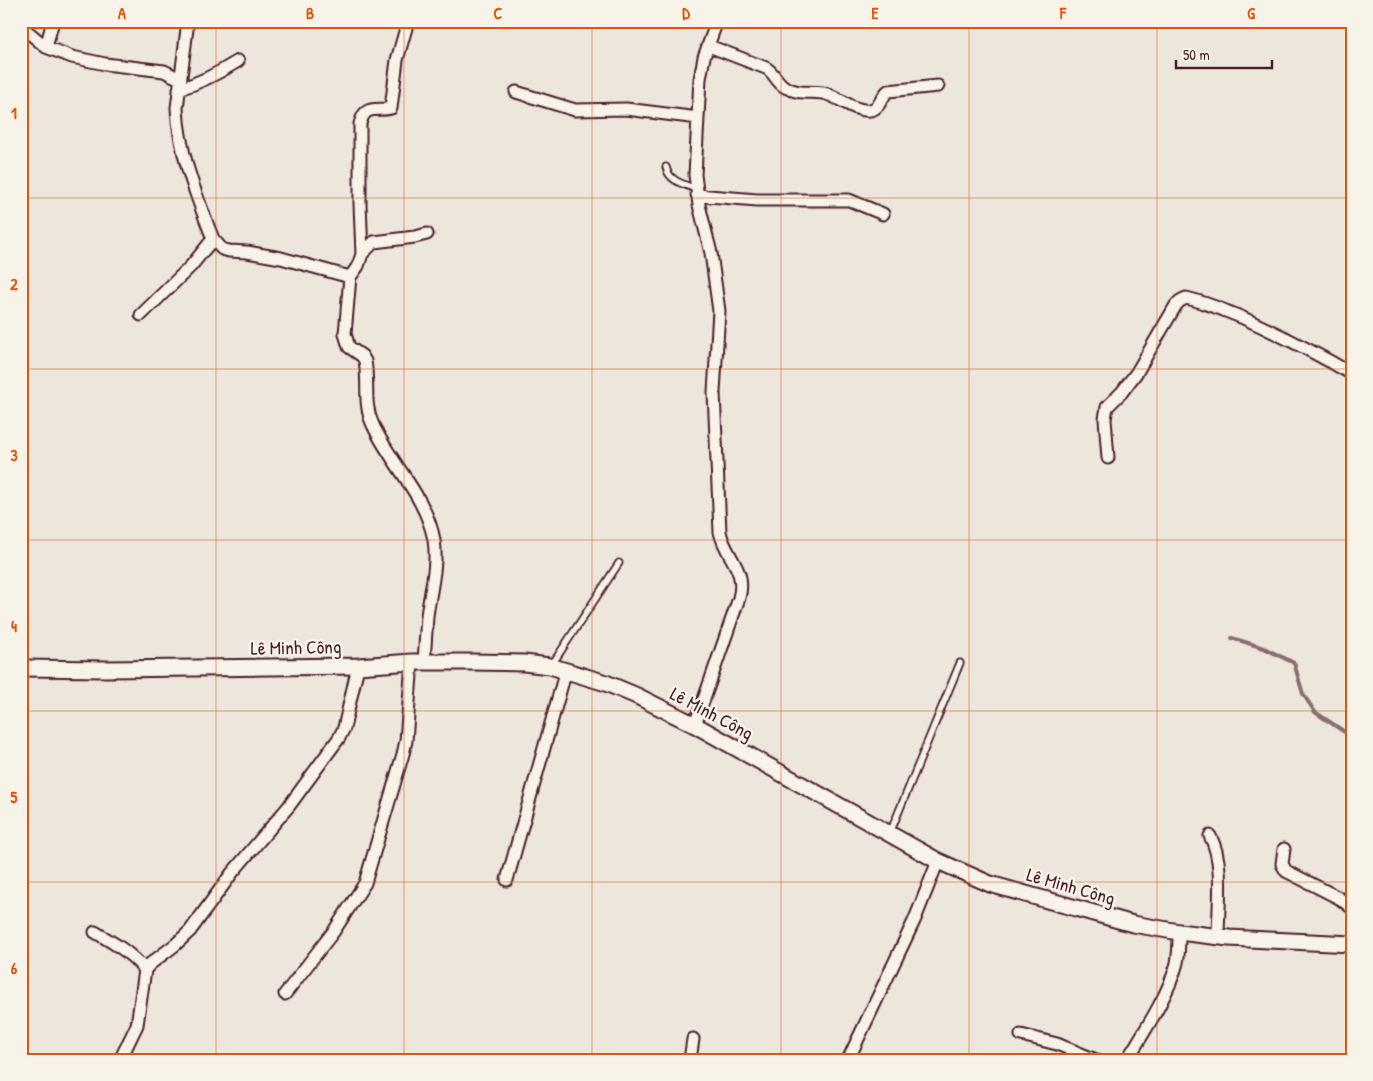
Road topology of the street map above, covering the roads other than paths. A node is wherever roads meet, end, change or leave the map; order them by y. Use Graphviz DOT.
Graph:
graph roads {
  1 [pos="53,21"];
  2 [pos="188,21"];
  3 [pos="408,21"];
  4 [pos="717,21"];
  5 [pos="21,26"];
  6 [pos="709,46"];
  7 [pos="46,47"];
  8 [pos="238,61"];
  9 [pos="179,84"];
  10 [pos="938,86"];
  11 [pos="516,92"];
  12 [pos="698,118"];
  13 [pos="666,167"];
  14 [pos="696,192"];
  15 [pos="883,214"];
  16 [pos="427,234"];
  17 [pos="213,239"];
  18 [pos="362,254"];
  19 [pos="350,277"];
  20 [pos="141,315"];
  21 [pos="1352,374"];
  22 [pos="1108,458"];
  23 [pos="619,564"];
  24 [pos="418,662"];
  25 [pos="960,663"];
  26 [pos="358,666"];
  27 [pos="550,666"];
  28 [pos="21,668"];
  29 [pos="566,670"];
  30 [pos="694,725"];
  31 [pos="890,833"];
  32 [pos="1210,836"];
  33 [pos="1284,850"];
  34 [pos="938,861"];
  35 [pos="507,880"];
  36 [pos="1352,908"];
  37 [pos="95,932"];
  38 [pos="1179,932"];
  39 [pos="1218,937"];
  40 [pos="1352,944"];
  41 [pos="145,970"];
  42 [pos="285,994"];
  43 [pos="1020,1035"];
  44 [pos="693,1039"];
  45 [pos="120,1060"];
  46 [pos="690,1060"];
  47 [pos="848,1060"];
  48 [pos="1096,1060"];
  49 [pos="1127,1060"];
  1 -- 7 [label="street"];
  2 -- 9 [label="street"];
  3 -- 18 [label="street"];
  4 -- 6 [label="street"];
  5 -- 7 [label="street"];
  6 -- 10 [label="street"];
  6 -- 12 [label="street"];
  7 -- 9 [label="street"];
  8 -- 9 [label="street"];
  9 -- 17 [label="street"];
  11 -- 12 [label="street"];
  12 -- 14 [label="street"];
  13 -- 14 [label="lane"];
  14 -- 15 [label="street"];
  14 -- 30 [label="street"];
  16 -- 18 [label="street"];
  17 -- 19 [label="street"];
  17 -- 20 [label="street"];
  18 -- 19 [label="street"];
  19 -- 24 [label="street"];
  21 -- 22 [label="street"];
  23 -- 27 [label="lane"];
  24 -- 26 [label="main road, Lê Minh Công"];
  24 -- 27 [label="main road, Lê Minh Công"];
  24 -- 42 [label="street"];
  25 -- 31 [label="lane"];
  26 -- 28 [label="main road, Lê Minh Công"];
  26 -- 41 [label="street"];
  27 -- 29 [label="main road, Lê Minh Công"];
  29 -- 30 [label="main road, Lê Minh Công"];
  29 -- 35 [label="street"];
  30 -- 31 [label="main road, Lê Minh Công"];
  31 -- 34 [label="main road, Lê Minh Công"];
  32 -- 39 [label="street"];
  33 -- 36 [label="street"];
  34 -- 38 [label="main road, Lê Minh Công"];
  34 -- 47 [label="street"];
  37 -- 41 [label="street"];
  38 -- 39 [label="main road, Lê Minh Công"];
  38 -- 49 [label="street"];
  39 -- 40 [label="main road, Lê Minh Công"];
  41 -- 45 [label="street"];
  43 -- 48 [label="street"];
  44 -- 46 [label="street"];
}
